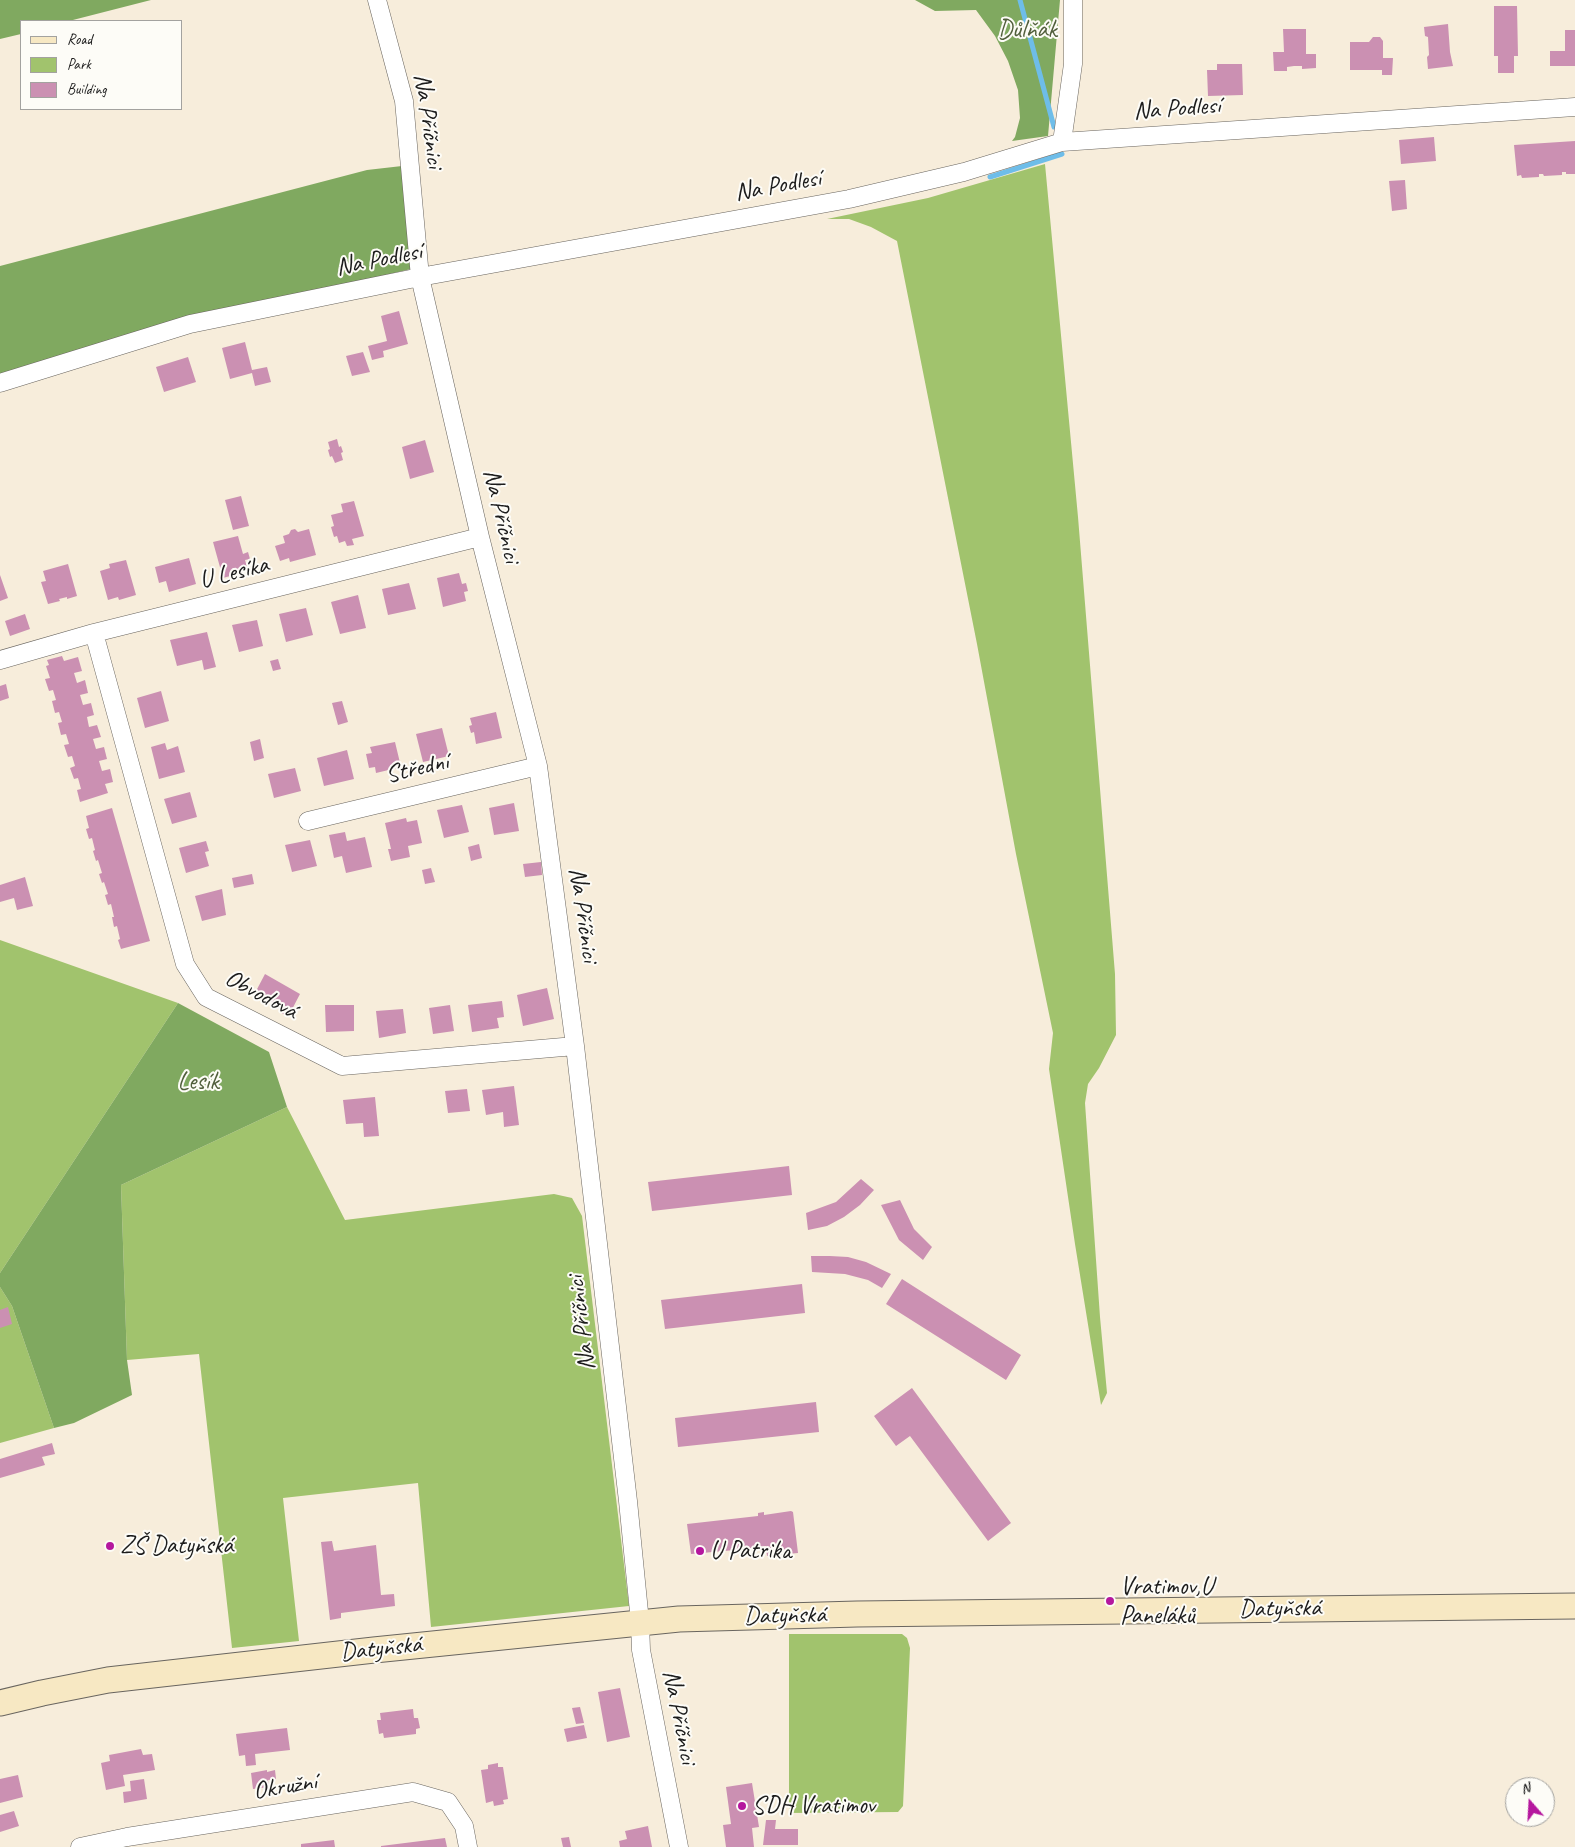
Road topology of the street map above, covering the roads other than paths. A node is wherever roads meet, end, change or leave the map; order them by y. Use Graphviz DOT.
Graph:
graph roads {
  1 [pos="377,0"];
  2 [pos="1073,0"];
  3 [pos="1575,107"];
  4 [pos="1062,142"];
  5 [pos="420,277"];
  6 [pos="0,382"];
  7 [pos="480,537"];
  8 [pos="94,633"];
  9 [pos="0,660"];
  10 [pos="538,766"];
  11 [pos="308,821"];
  12 [pos="575,1046"];
  13 [pos="1575,1606"];
  14 [pos="640,1622"];
  15 [pos="0,1703"];
  16 [pos="80,1847"];
  17 [pos="468,1847"];
  18 [pos="679,1847"];
  1 -- 5 [label="street, Na Příčnici"];
  2 -- 4 [label="street"];
  3 -- 4 [label="street, Na Podlesí"];
  4 -- 5 [label="street, Na Podlesí"];
  5 -- 6 [label="street, Na Podlesí"];
  5 -- 7 [label="street, Na Příčnici"];
  7 -- 8 [label="street, U Lesíka"];
  7 -- 10 [label="street, Na Příčnici"];
  8 -- 9 [label="street, U Lesíka"];
  8 -- 12 [label="street, Obvodová"];
  10 -- 11 [label="street, Střední"];
  10 -- 12 [label="street, Na Příčnici"];
  12 -- 14 [label="street, Na Příčnici"];
  13 -- 14 [label="main road, Datyňská"];
  14 -- 15 [label="main road, Datyňská"];
  14 -- 18 [label="street, Na Příčnici"];
  16 -- 17 [label="street, Okružní"];
}
